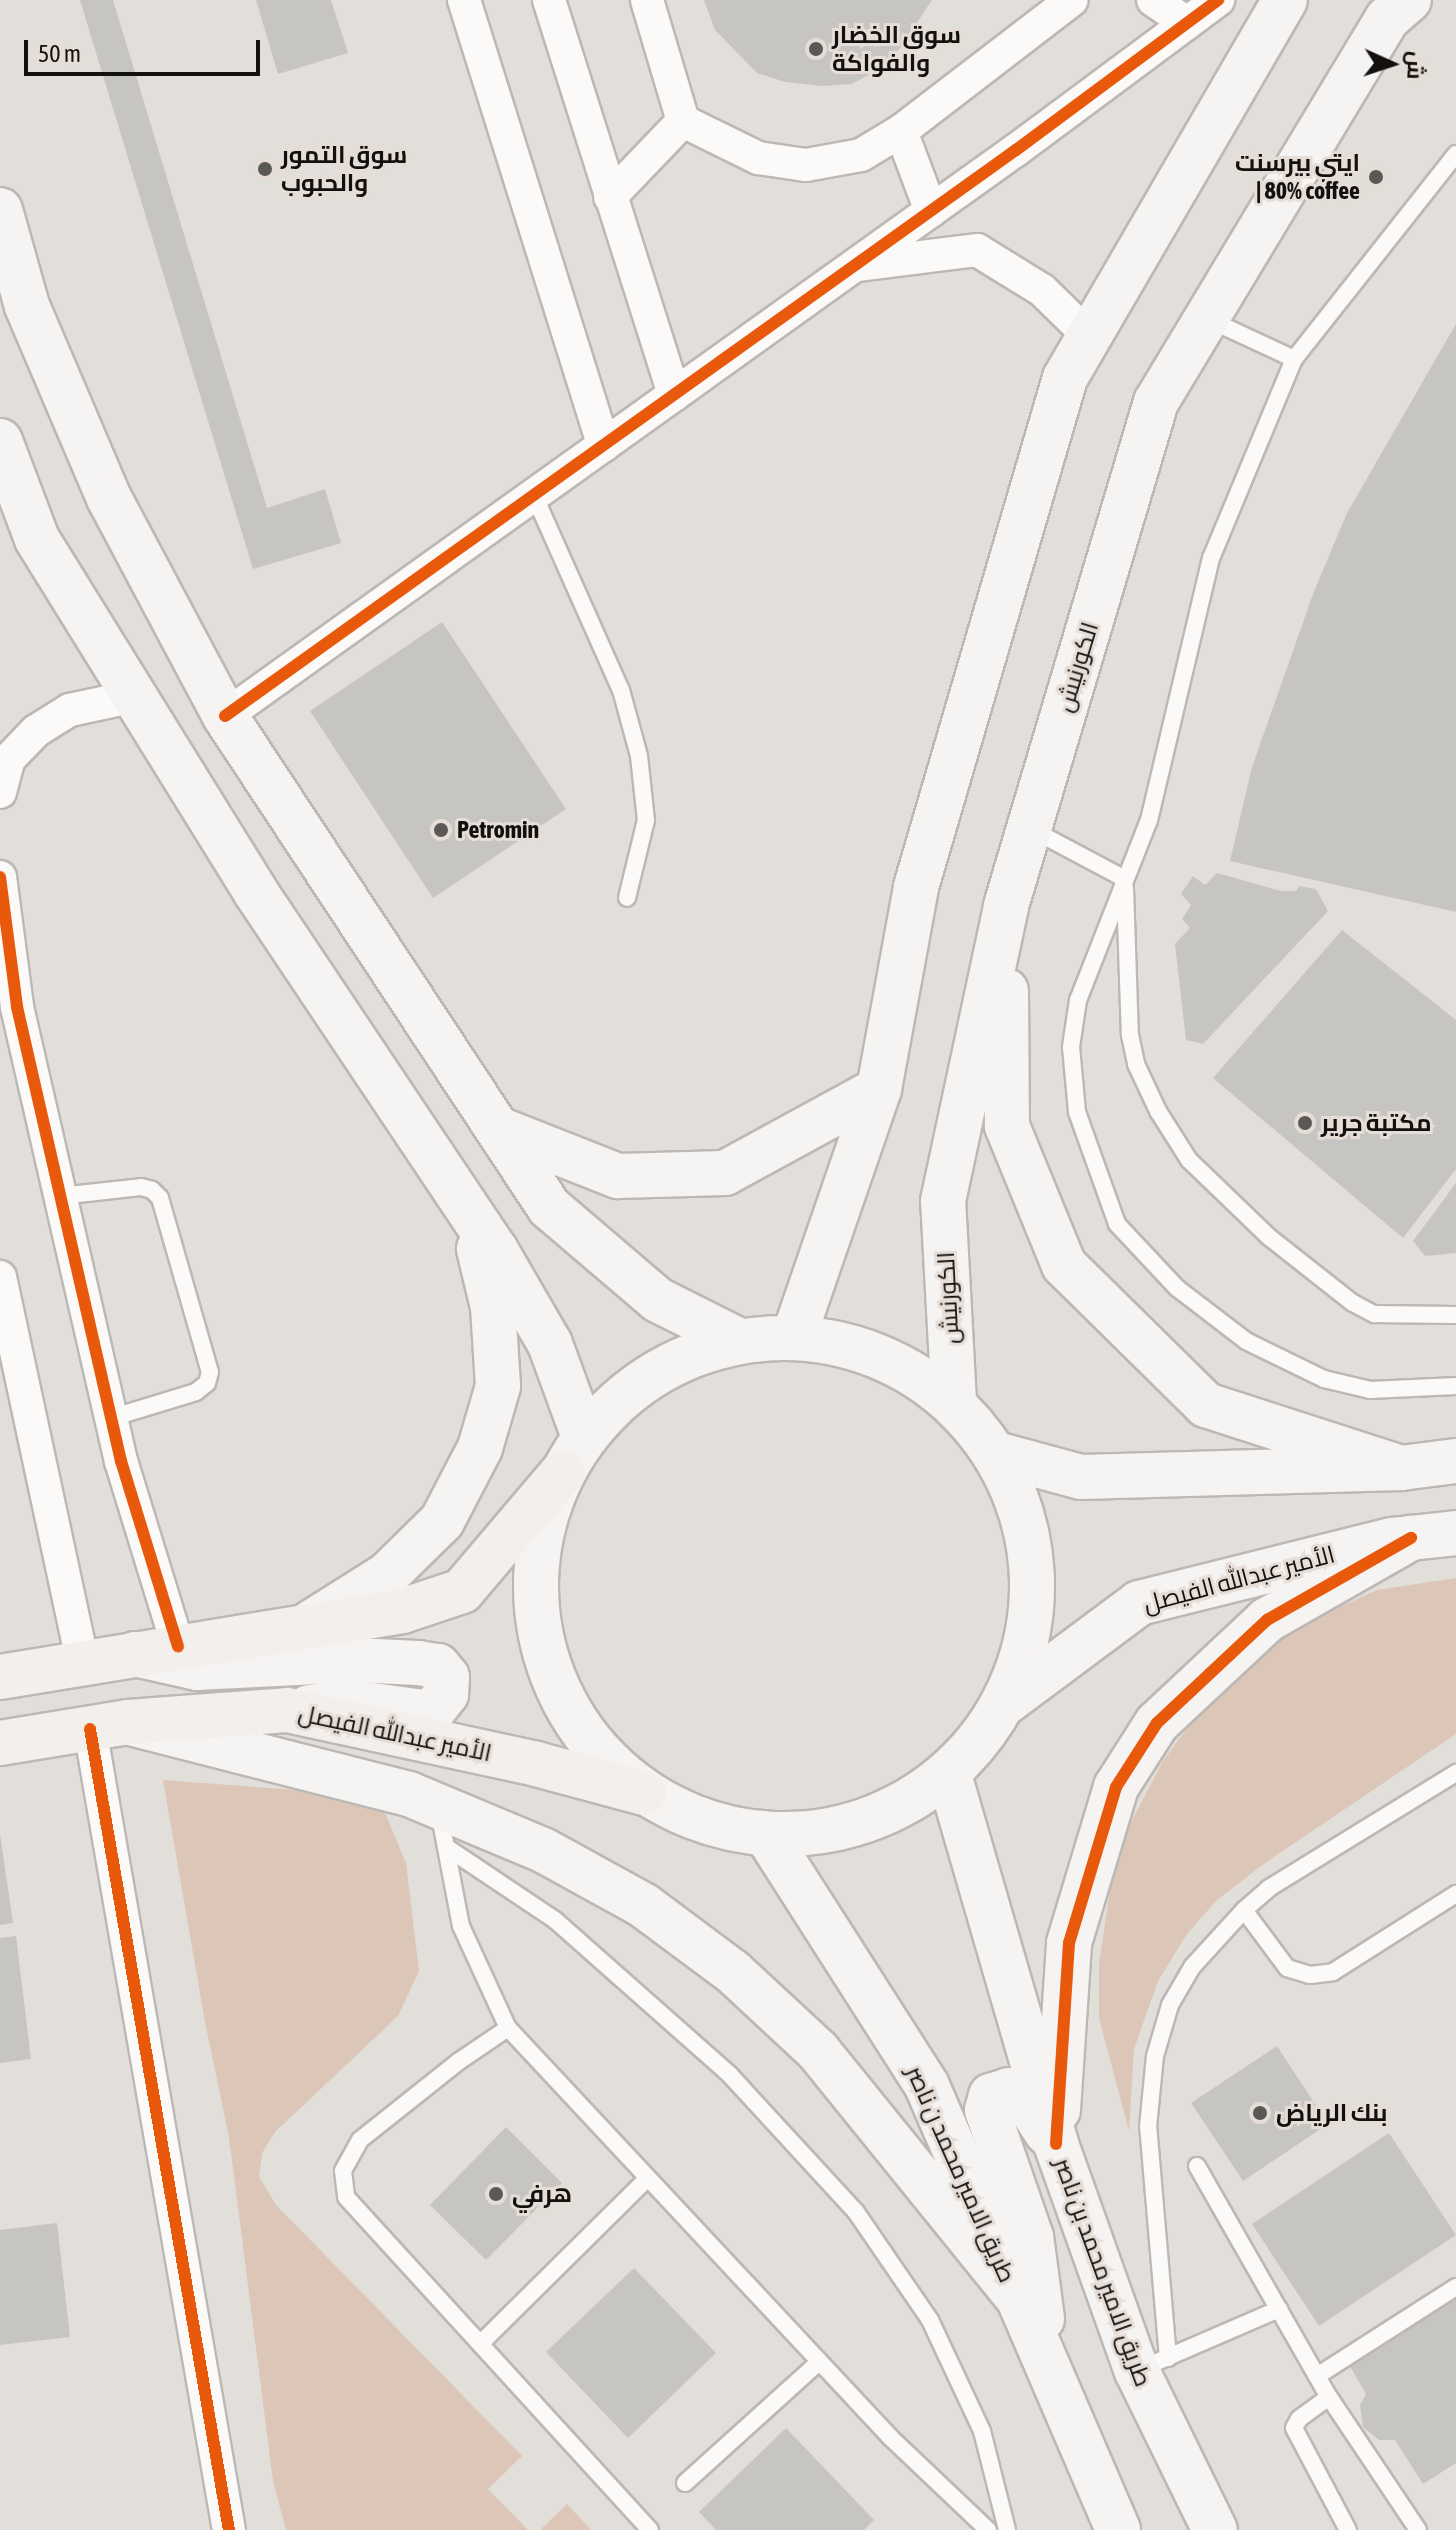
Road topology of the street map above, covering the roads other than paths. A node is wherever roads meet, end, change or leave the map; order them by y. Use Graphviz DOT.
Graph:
graph roads {
  1 [pos="464,0"];
  2 [pos="549,0"];
  3 [pos="647,0"];
  4 [pos="1072,0"];
  5 [pos="1153,0"];
  6 [pos="1218,0"];
  7 [pos="1285,0"];
  8 [pos="1409,0"];
  9 [pos="1187,23"];
  10 [pos="683,121"];
  11 [pos="901,131"];
  12 [pos="1456,154"];
  13 [pos="610,197"];
  14 [pos="0,210"];
  15 [pos="931,211"];
  16 [pos="854,266"];
  17 [pos="1207,318"];
  18 [pos="1090,337"];
  19 [pos="1294,359"];
  20 [pos="674,395"];
  21 [pos="0,441"];
  22 [pos="604,446"];
  23 [pos="534,495"];
  24 [pos="135,696"];
  25 [pos="225,716"];
  26 [pos="0,792"];
  27 [pos="1029,829"];
  28 [pos="0,877"];
  29 [pos="1125,879"];
  30 [pos="627,898"];
  31 [pos="1006,906"];
  32 [pos="8,1009"];
  33 [pos="879,1089"];
  34 [pos="501,1130"];
  35 [pos="60,1196"];
  36 [pos="470,1212"];
  37 [pos="0,1277"];
  38 [pos="1456,1315"];
  39 [pos="794,1336"];
  40 [pos="738,1340"];
  41 [pos="1456,1386"];
  42 [pos="954,1402"];
  43 [pos="111,1418"];
  44 [pos="996,1454"];
  45 [pos="573,1455"];
  46 [pos="1456,1461"];
  47 [pos="1401,1468"];
  48 [pos="1456,1533"];
  49 [pos="1411,1538"];
  50 [pos="304,1627"];
  51 [pos="178,1646"];
  52 [pos="134,1654"];
  53 [pos="83,1663"];
  54 [pos="0,1677"];
  55 [pos="1005,1703"];
  56 [pos="287,1710"];
  57 [pos="109,1726"];
  58 [pos="0,1743"];
  59 [pos="1456,1773"];
  60 [pos="949,1775"];
  61 [pos="644,1793"];
  62 [pos="442,1826"];
  63 [pos="768,1837"];
  64 [pos="1456,1894"];
  65 [pos="1244,1910"];
  66 [pos="508,2028"];
  67 [pos="1056,2144"];
  68 [pos="1197,2166"];
  69 [pos="646,2180"];
  70 [pos="1456,2287"];
  71 [pos="1015,2294"];
  72 [pos="1279,2309"];
  73 [pos="480,2344"];
  74 [pos="1041,2354"];
  75 [pos="819,2362"];
  76 [pos="1152,2364"];
  77 [pos="1317,2376"];
  78 [pos="1329,2397"];
  79 [pos="685,2483"];
  80 [pos="229,2530"];
  81 [pos="650,2530"];
  82 [pos="988,2530"];
  83 [pos="1007,2530"];
  84 [pos="1118,2530"];
  85 [pos="1215,2530"];
  86 [pos="1348,2530"];
  87 [pos="1418,2530"];
  1 -- 22 [label="street"];
  2 -- 13 [label="street"];
  3 -- 10 [label="street"];
  4 -- 11 [label="street"];
  5 -- 9 [label="street"];
  6 -- 9 [label="street"];
  7 -- 18 [label="main road"];
  8 -- 17 [label="main road, الكورنيش"];
  9 -- 15 [label="street"];
  10 -- 11 [label="street"];
  10 -- 13 [label="street"];
  11 -- 15 [label="street"];
  12 -- 19 [label="lane"];
  13 -- 20 [label="street"];
  14 -- 25 [label="main road"];
  15 -- 16 [label="street"];
  16 -- 18 [label="street"];
  16 -- 20 [label="street"];
  17 -- 19 [label="lane"];
  17 -- 27 [label="main road, الكورنيش"];
  18 -- 33 [label="main road"];
  19 -- 29 [label="lane"];
  20 -- 22 [label="street"];
  21 -- 24 [label="main road"];
  22 -- 23 [label="street"];
  23 -- 25 [label="street"];
  23 -- 30 [label="lane"];
  24 -- 26 [label="street"];
  24 -- 36 [label="main road"];
  25 -- 34 [label="main road"];
  27 -- 29 [label="lane"];
  27 -- 31 [label="main road, الكورنيش"];
  28 -- 32 [label="street"];
  29 -- 38 [label="lane"];
  29 -- 41 [label="lane"];
  31 -- 42 [label="main road, الكورنيش"];
  31 -- 47 [label="main road"];
  32 -- 35 [label="street"];
  33 -- 34 [label="main road"];
  33 -- 39 [label="main road"];
  34 -- 40 [label="main road"];
  35 -- 43 [label="street"];
  35 -- 43 [label="lane"];
  36 -- 45 [label="main road"];
  36 -- 50 [label="main road"];
  37 -- 53 [label="street"];
  39 -- 40 [label="main road"];
  39 -- 42 [label="main road"];
  40 -- 45 [label="main road"];
  42 -- 44 [label="main road"];
  43 -- 51 [label="street"];
  44 -- 47 [label="main road"];
  44 -- 55 [label="main road"];
  45 -- 50 [label="main road"];
  45 -- 61 [label="main road"];
  46 -- 47 [label="main road"];
  48 -- 49 [label="main road, الأمير عبدالله الفيصل"];
  49 -- 55 [label="main road, الأمير عبدالله الفيصل"];
  49 -- 67 [label="main road"];
  50 -- 51 [label="main road"];
  51 -- 52 [label="main road"];
  52 -- 53 [label="main road"];
  52 -- 56 [label="main road"];
  53 -- 54 [label="main road"];
  55 -- 60 [label="main road"];
  56 -- 57 [label="main road, الأمير عبدالله الفيصل"];
  56 -- 61 [label="main road, الأمير عبدالله الفيصل"];
  57 -- 58 [label="main road, الأمير عبدالله الفيصل"];
  57 -- 62 [label="main road"];
  57 -- 80 [label="street"];
  59 -- 65 [label="lane"];
  60 -- 63 [label="main road"];
  60 -- 67 [label="main road, طريق الامير محمد بن ناصر"];
  61 -- 63 [label="main road"];
  62 -- 66 [label="lane"];
  62 -- 71 [label="main road"];
  62 -- 83 [label="lane"];
  63 -- 71 [label="main road, طريق الامير محمد ن ناصر"];
  64 -- 65 [label="lane"];
  65 -- 76 [label="lane"];
  66 -- 69 [label="lane"];
  66 -- 73 [label="lane"];
  67 -- 74 [label="main road"];
  67 -- 76 [label="main road, طريق الامير محمد بن ناصر"];
  68 -- 72 [label="lane"];
  69 -- 73 [label="lane"];
  69 -- 75 [label="lane"];
  70 -- 77 [label="lane"];
  71 -- 74 [label="main road, طريق الامير محمد ن ناصر"];
  72 -- 76 [label="lane"];
  72 -- 77 [label="lane"];
  73 -- 81 [label="lane"];
  74 -- 84 [label="main road, طريق الامير محمد ن ناصر"];
  75 -- 79 [label="lane"];
  75 -- 82 [label="lane"];
  76 -- 85 [label="main road, طريق الامير محمد بن ناصر"];
  77 -- 78 [label="lane"];
  78 -- 86 [label="lane"];
  78 -- 87 [label="lane"];
}
